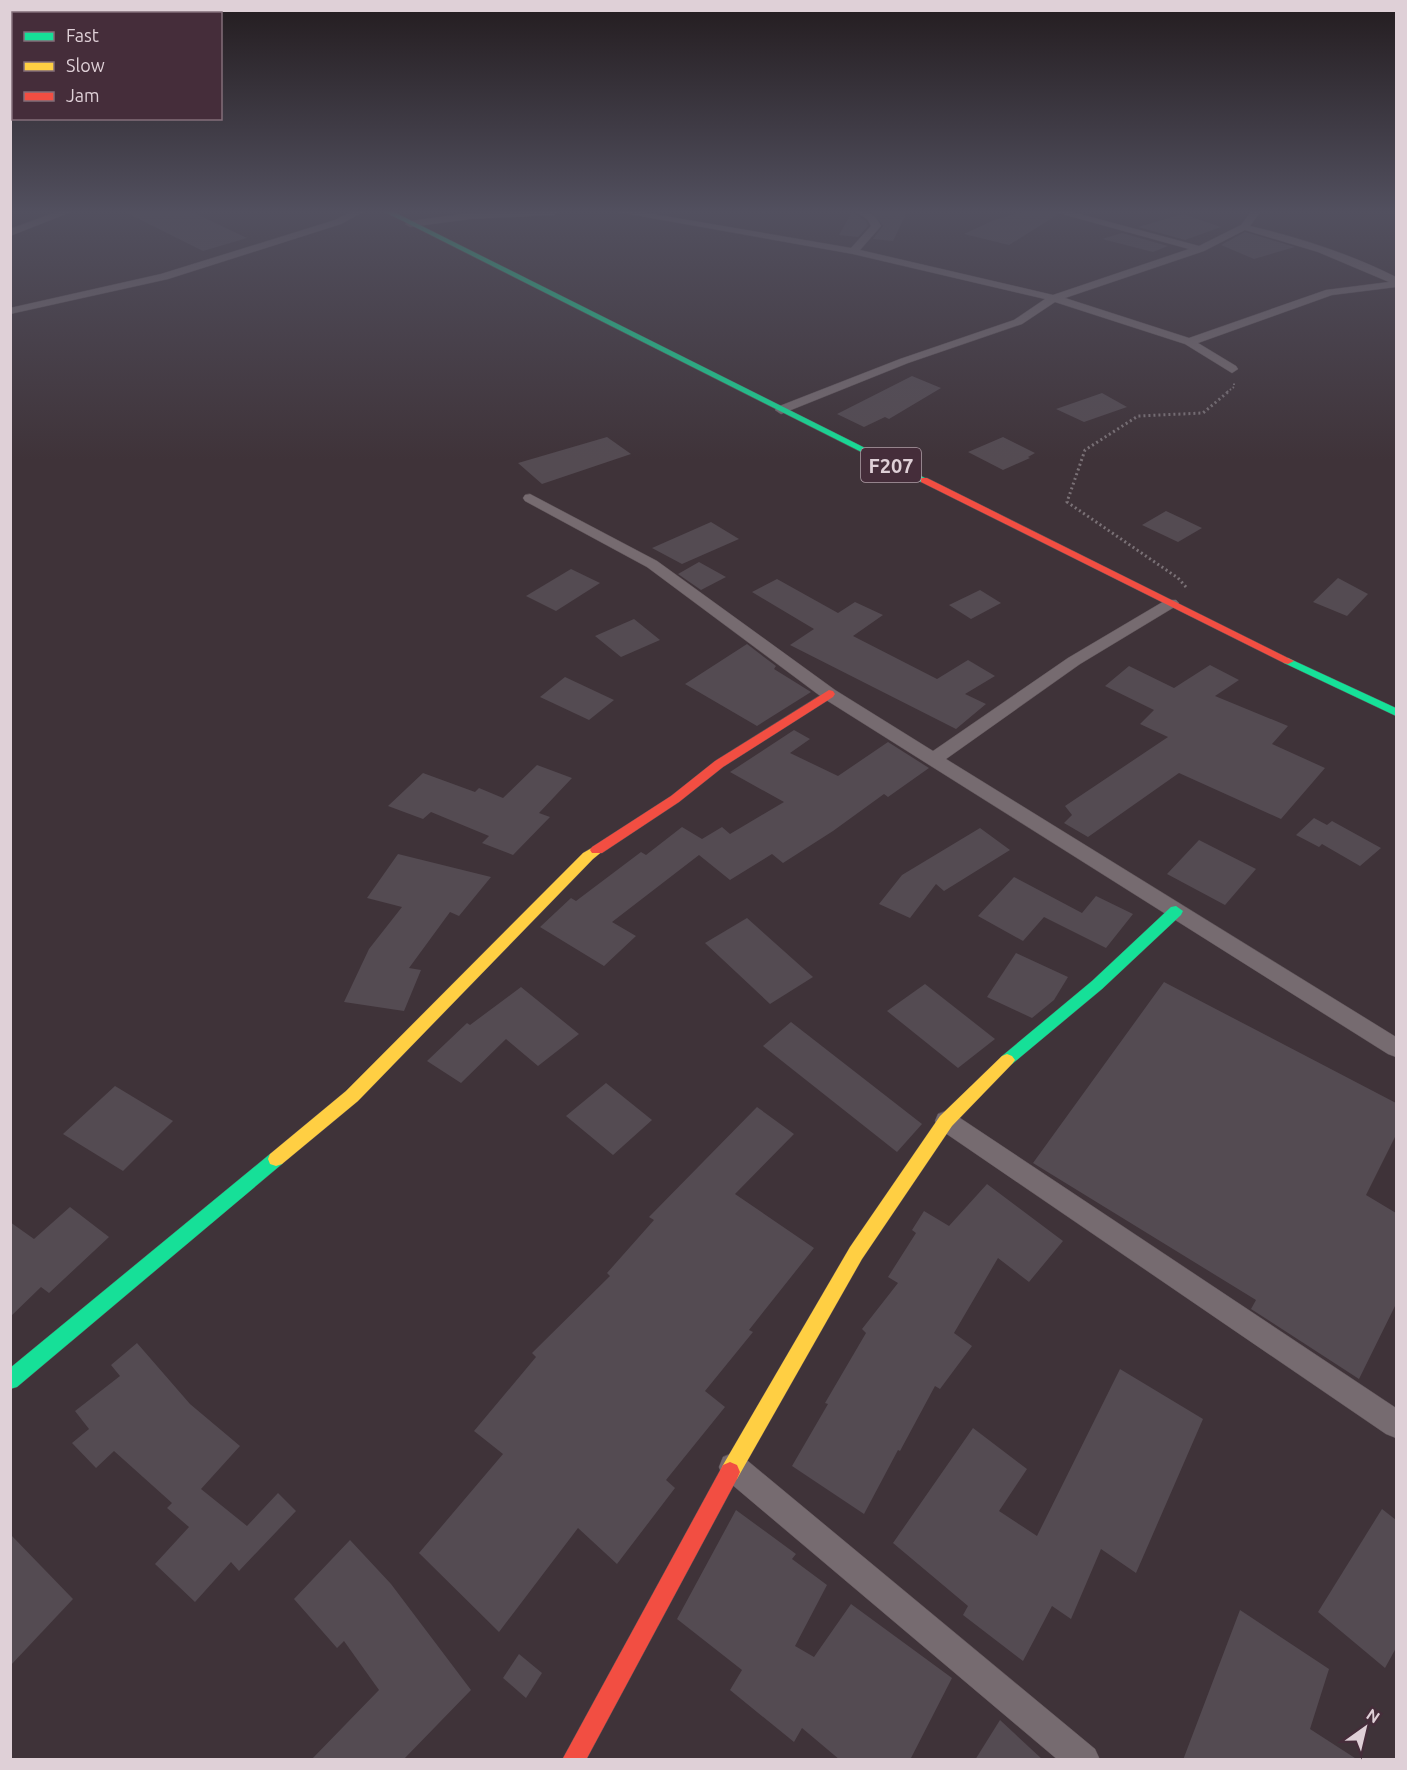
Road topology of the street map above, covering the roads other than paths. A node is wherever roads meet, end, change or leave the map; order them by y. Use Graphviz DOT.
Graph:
graph roads {
  1 [pos="84,295"];
  2 [pos="551,295"];
  3 [pos="1040,295"];
  4 [pos="1063,295"];
  5 [pos="1323,295"];
  6 [pos="1054,298"];
  7 [pos="10,311"];
  8 [pos="1190,342"];
  9 [pos="1232,369"];
  10 [pos="781,410"];
  11 [pos="530,498"];
  12 [pos="1171,603"];
  13 [pos="829,694"];
  14 [pos="1396,712"];
  15 [pos="935,758"];
  16 [pos="1176,911"];
  17 [pos="1396,1048"];
  18 [pos="946,1121"];
  19 [pos="10,1380"];
  20 [pos="1396,1424"];
  21 [pos="733,1467"];
  22 [pos="573,1760"];
  23 [pos="1084,1760"];
  1 -- 7 [label="street"];
  2 -- 10 [label="main road, F207"];
  3 -- 6 [label="street"];
  4 -- 6 [label="street"];
  5 -- 8 [label="street"];
  6 -- 8 [label="street"];
  6 -- 10 [label="street"];
  8 -- 9 [label="street"];
  10 -- 12 [label="main road, F207"];
  11 -- 13 [label="street"];
  12 -- 14 [label="main road, F207"];
  12 -- 15 [label="street"];
  13 -- 15 [label="street"];
  13 -- 19 [label="main road"];
  15 -- 16 [label="street"];
  16 -- 17 [label="street"];
  16 -- 18 [label="main road"];
  18 -- 20 [label="street"];
  18 -- 21 [label="main road"];
  21 -- 22 [label="main road"];
  21 -- 23 [label="street"];
}
